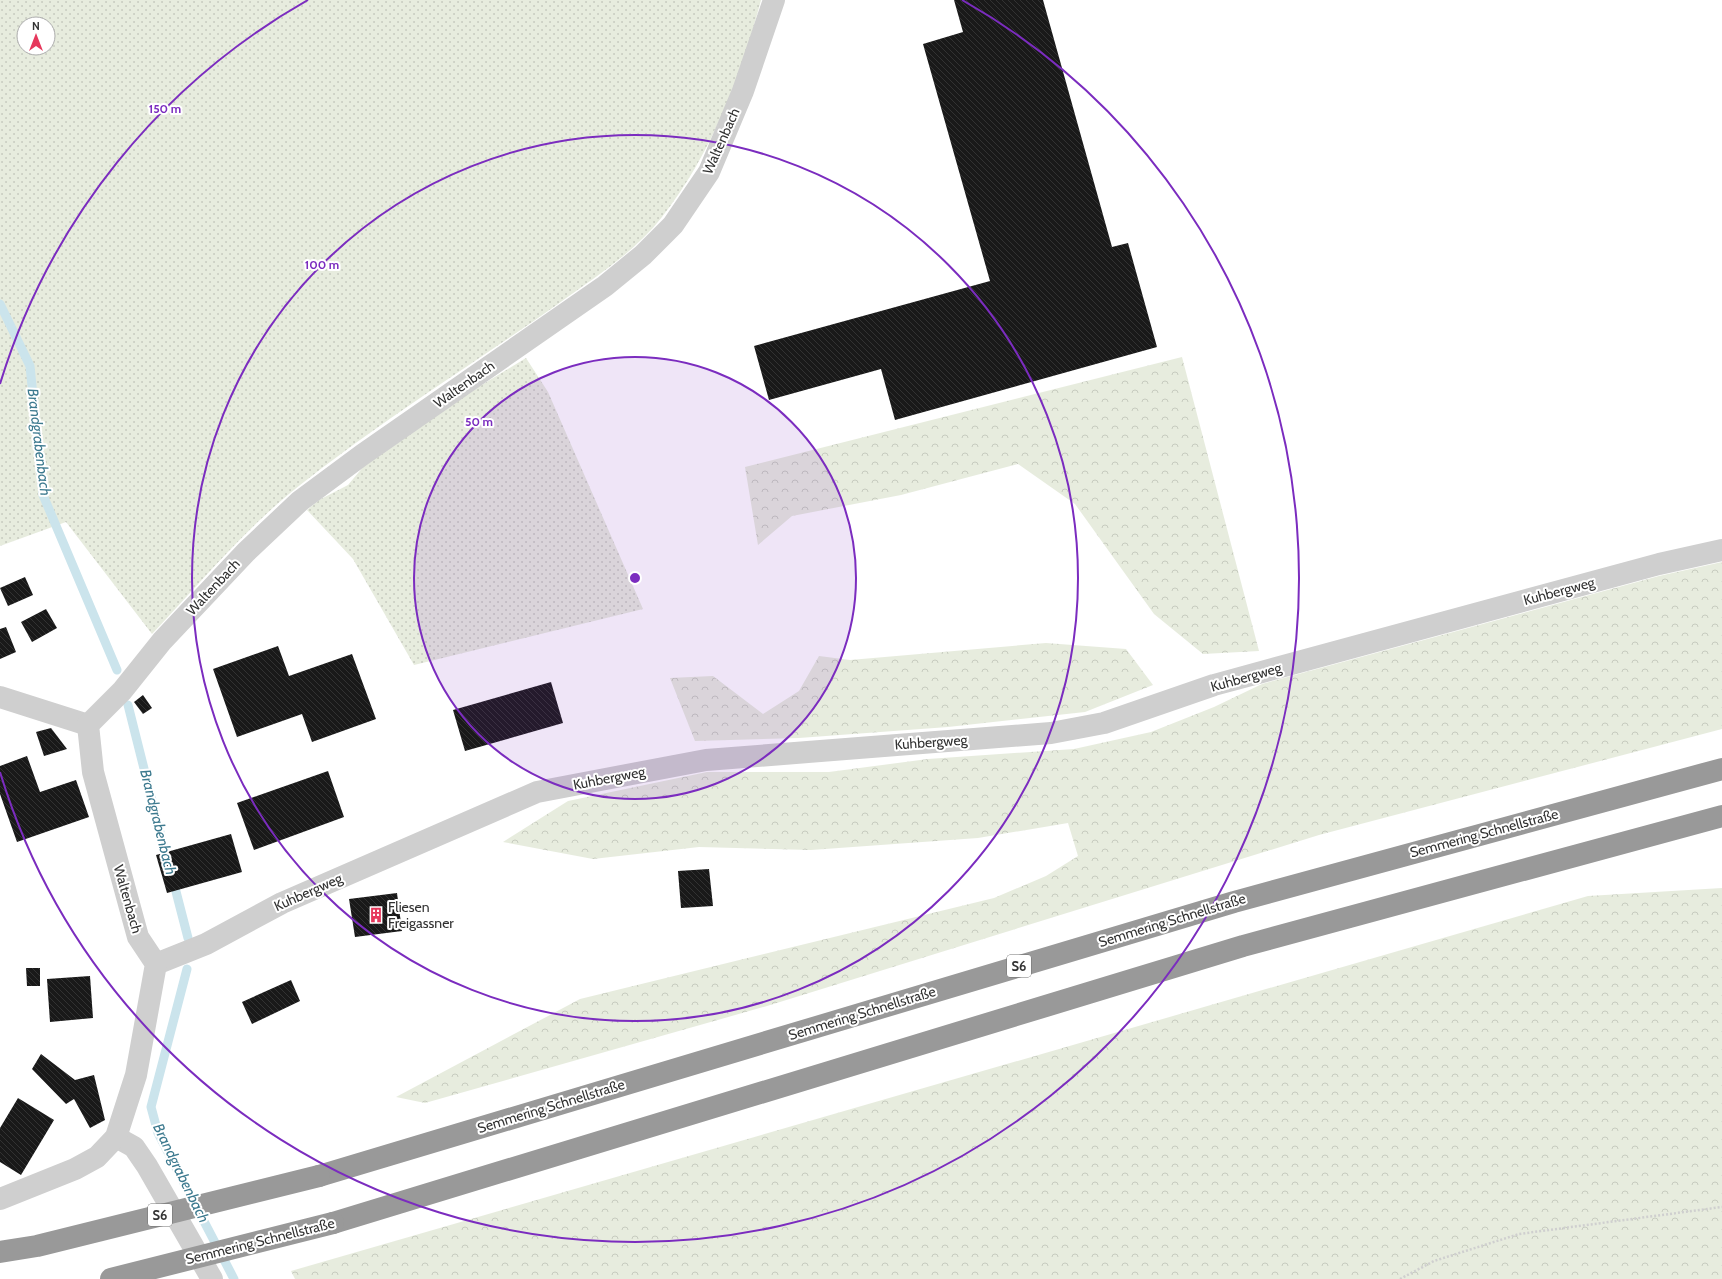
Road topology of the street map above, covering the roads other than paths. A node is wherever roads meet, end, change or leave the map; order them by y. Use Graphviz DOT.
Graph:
graph roads {
  1 [pos="774,0"];
  2 [pos="1722,550"];
  3 [pos="0,697"];
  4 [pos="88,725"];
  5 [pos="1722,768"];
  6 [pos="1722,816"];
  7 [pos="156,964"];
  8 [pos="116,1137"];
  9 [pos="0,1199"];
  10 [pos="0,1252"];
  11 [pos="111,1279"];
  12 [pos="212,1279"];
  1 -- 4 [label="street, Waltenbach"];
  2 -- 7 [label="street, Kuhbergweg"];
  3 -- 4 [label="street"];
  4 -- 7 [label="street, Waltenbach"];
  5 -- 10 [label="highway, Semmering Schnellstraße / S6, bridge"];
  6 -- 11 [label="highway, Semmering Schnellstraße, bridge"];
  7 -- 8 [label="street"];
  8 -- 9 [label="street"];
  8 -- 12 [label="street"];
}
